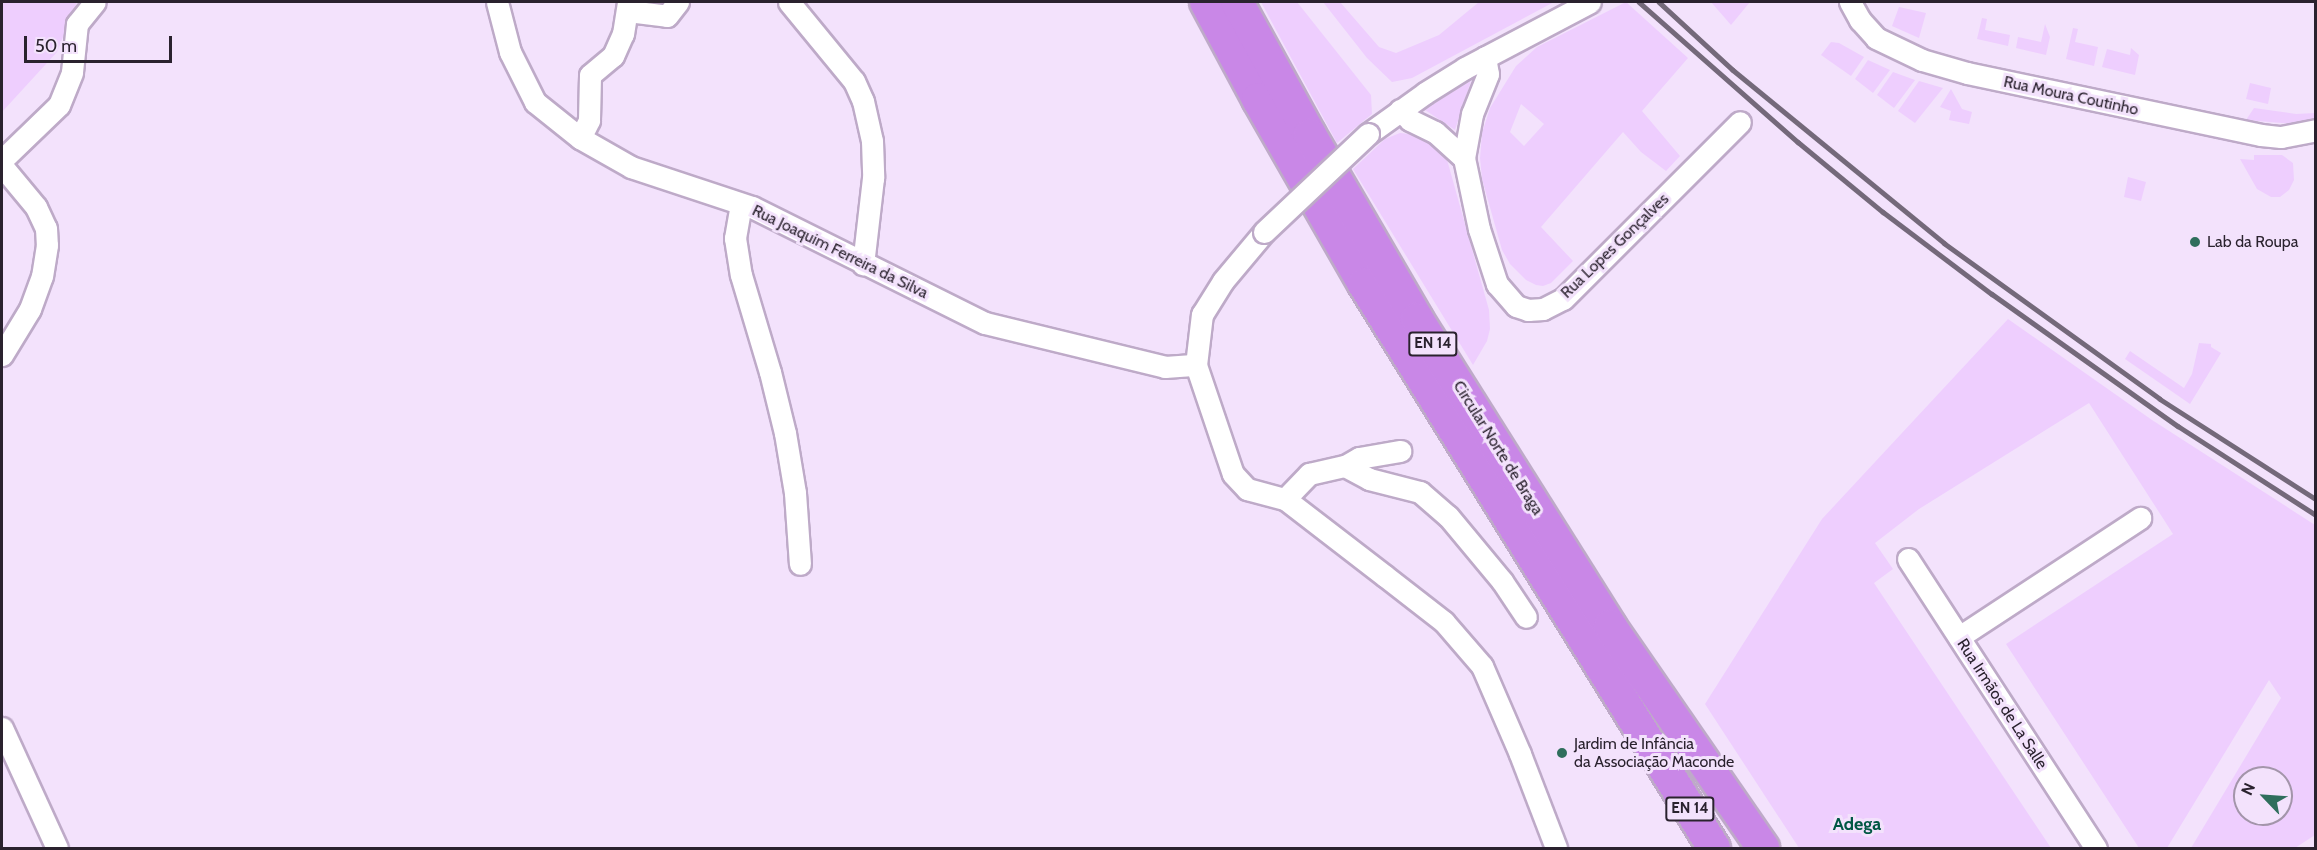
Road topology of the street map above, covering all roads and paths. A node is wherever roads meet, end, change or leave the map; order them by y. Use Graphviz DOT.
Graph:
graph roads {
  1 [pos="95,2"];
  2 [pos="497,2"];
  3 [pos="789,2"];
  4 [pos="1206,2"];
  5 [pos="1237,2"];
  6 [pos="1590,2"];
  7 [pos="1851,2"];
  8 [pos="628,6"];
  9 [pos="672,9"];
  10 [pos="1485,57"];
  11 [pos="1400,110"];
  12 [pos="1740,122"];
  13 [pos="2316,130"];
  14 [pos="580,138"];
  15 [pos="1464,158"];
  16 [pos="2,160"];
  17 [pos="2,166"];
  18 [pos="741,204"];
  19 [pos="863,264"];
  20 [pos="2,355"];
  21 [pos="1196,365"];
  22 [pos="1400,451"];
  23 [pos="1345,466"];
  24 [pos="1285,499"];
  25 [pos="2140,518"];
  26 [pos="1908,559"];
  27 [pos="801,564"];
  28 [pos="1526,617"];
  29 [pos="1959,638"];
  30 [pos="2,728"];
  31 [pos="57,849"];
  32 [pos="1556,849"];
  33 [pos="1714,849"];
  34 [pos="1763,849"];
  35 [pos="2096,849"];
  1 -- 16 [label="street"];
  2 -- 14 [label="street, Rua Joaquim Ferreira da Silva"];
  3 -- 19 [label="street"];
  4 -- 33 [label="highway, Circular Norte de Braga / EN 14"];
  5 -- 34 [label="highway, Circular Norte de Braga / EN 14"];
  6 -- 10 [label="street"];
  7 -- 13 [label="street, Rua Moura Coutinho"];
  8 -- 9 [label="street"];
  8 -- 14 [label="street"];
  10 -- 11 [label="street"];
  10 -- 15 [label="street, Rua Lopes Gonçalves"];
  11 -- 15 [label="street"];
  11 -- 21 [label="street, bridge"];
  12 -- 15 [label="street, Rua Lopes Gonçalves"];
  14 -- 18 [label="street, Rua Joaquim Ferreira da Silva"];
  17 -- 20 [label="street"];
  18 -- 19 [label="street, Rua Joaquim Ferreira da Silva"];
  18 -- 27 [label="street"];
  19 -- 21 [label="street, Rua Joaquim Ferreira da Silva"];
  21 -- 24 [label="street"];
  22 -- 23 [label="street"];
  23 -- 24 [label="street"];
  23 -- 28 [label="street"];
  24 -- 32 [label="street"];
  25 -- 29 [label="street"];
  26 -- 29 [label="street, Rua Irmãos de La Salle"];
  29 -- 35 [label="street, Rua Irmãos de La Salle"];
  30 -- 31 [label="street"];
}
